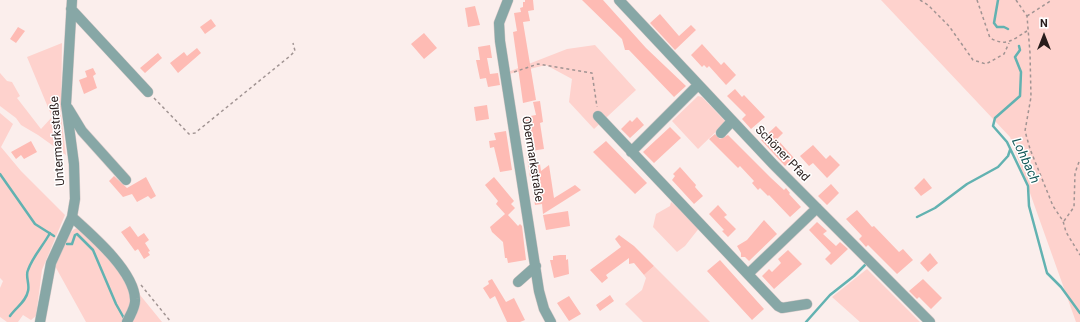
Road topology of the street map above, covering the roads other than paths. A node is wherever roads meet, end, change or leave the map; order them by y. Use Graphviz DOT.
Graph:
graph roads {
  1 [pos="508,0"];
  2 [pos="619,0"];
  3 [pos="71,4"];
  4 [pos="698,86"];
  5 [pos="148,92"];
  6 [pos="66,104"];
  7 [pos="598,116"];
  8 [pos="732,121"];
  9 [pos="721,132"];
  10 [pos="631,152"];
  11 [pos="126,180"];
  12 [pos="817,208"];
  13 [pos="72,217"];
  14 [pos="536,266"];
  15 [pos="748,274"];
  16 [pos="518,282"];
  17 [pos="808,304"];
  18 [pos="128,320"];
  19 [pos="40,322"];
  20 [pos="551,322"];
  21 [pos="930,322"];
  1 -- 14 [label="street, Obermarkstraße"];
  2 -- 4 [label="street, Schöner Pfad"];
  3 -- 5 [label="street"];
  3 -- 6 [label="street, Untermarkstraße"];
  4 -- 8 [label="street, Schöner Pfad"];
  4 -- 10 [label="street"];
  6 -- 11 [label="street"];
  6 -- 13 [label="street, Untermarkstraße"];
  7 -- 10 [label="street"];
  8 -- 9 [label="street"];
  8 -- 12 [label="street, Schöner Pfad"];
  10 -- 15 [label="street"];
  12 -- 15 [label="street"];
  12 -- 21 [label="street, Schöner Pfad"];
  13 -- 18 [label="street"];
  13 -- 19 [label="street, Untermarkstraße"];
  14 -- 16 [label="street"];
  14 -- 20 [label="street, Obermarkstraße"];
  15 -- 17 [label="street"];
}
